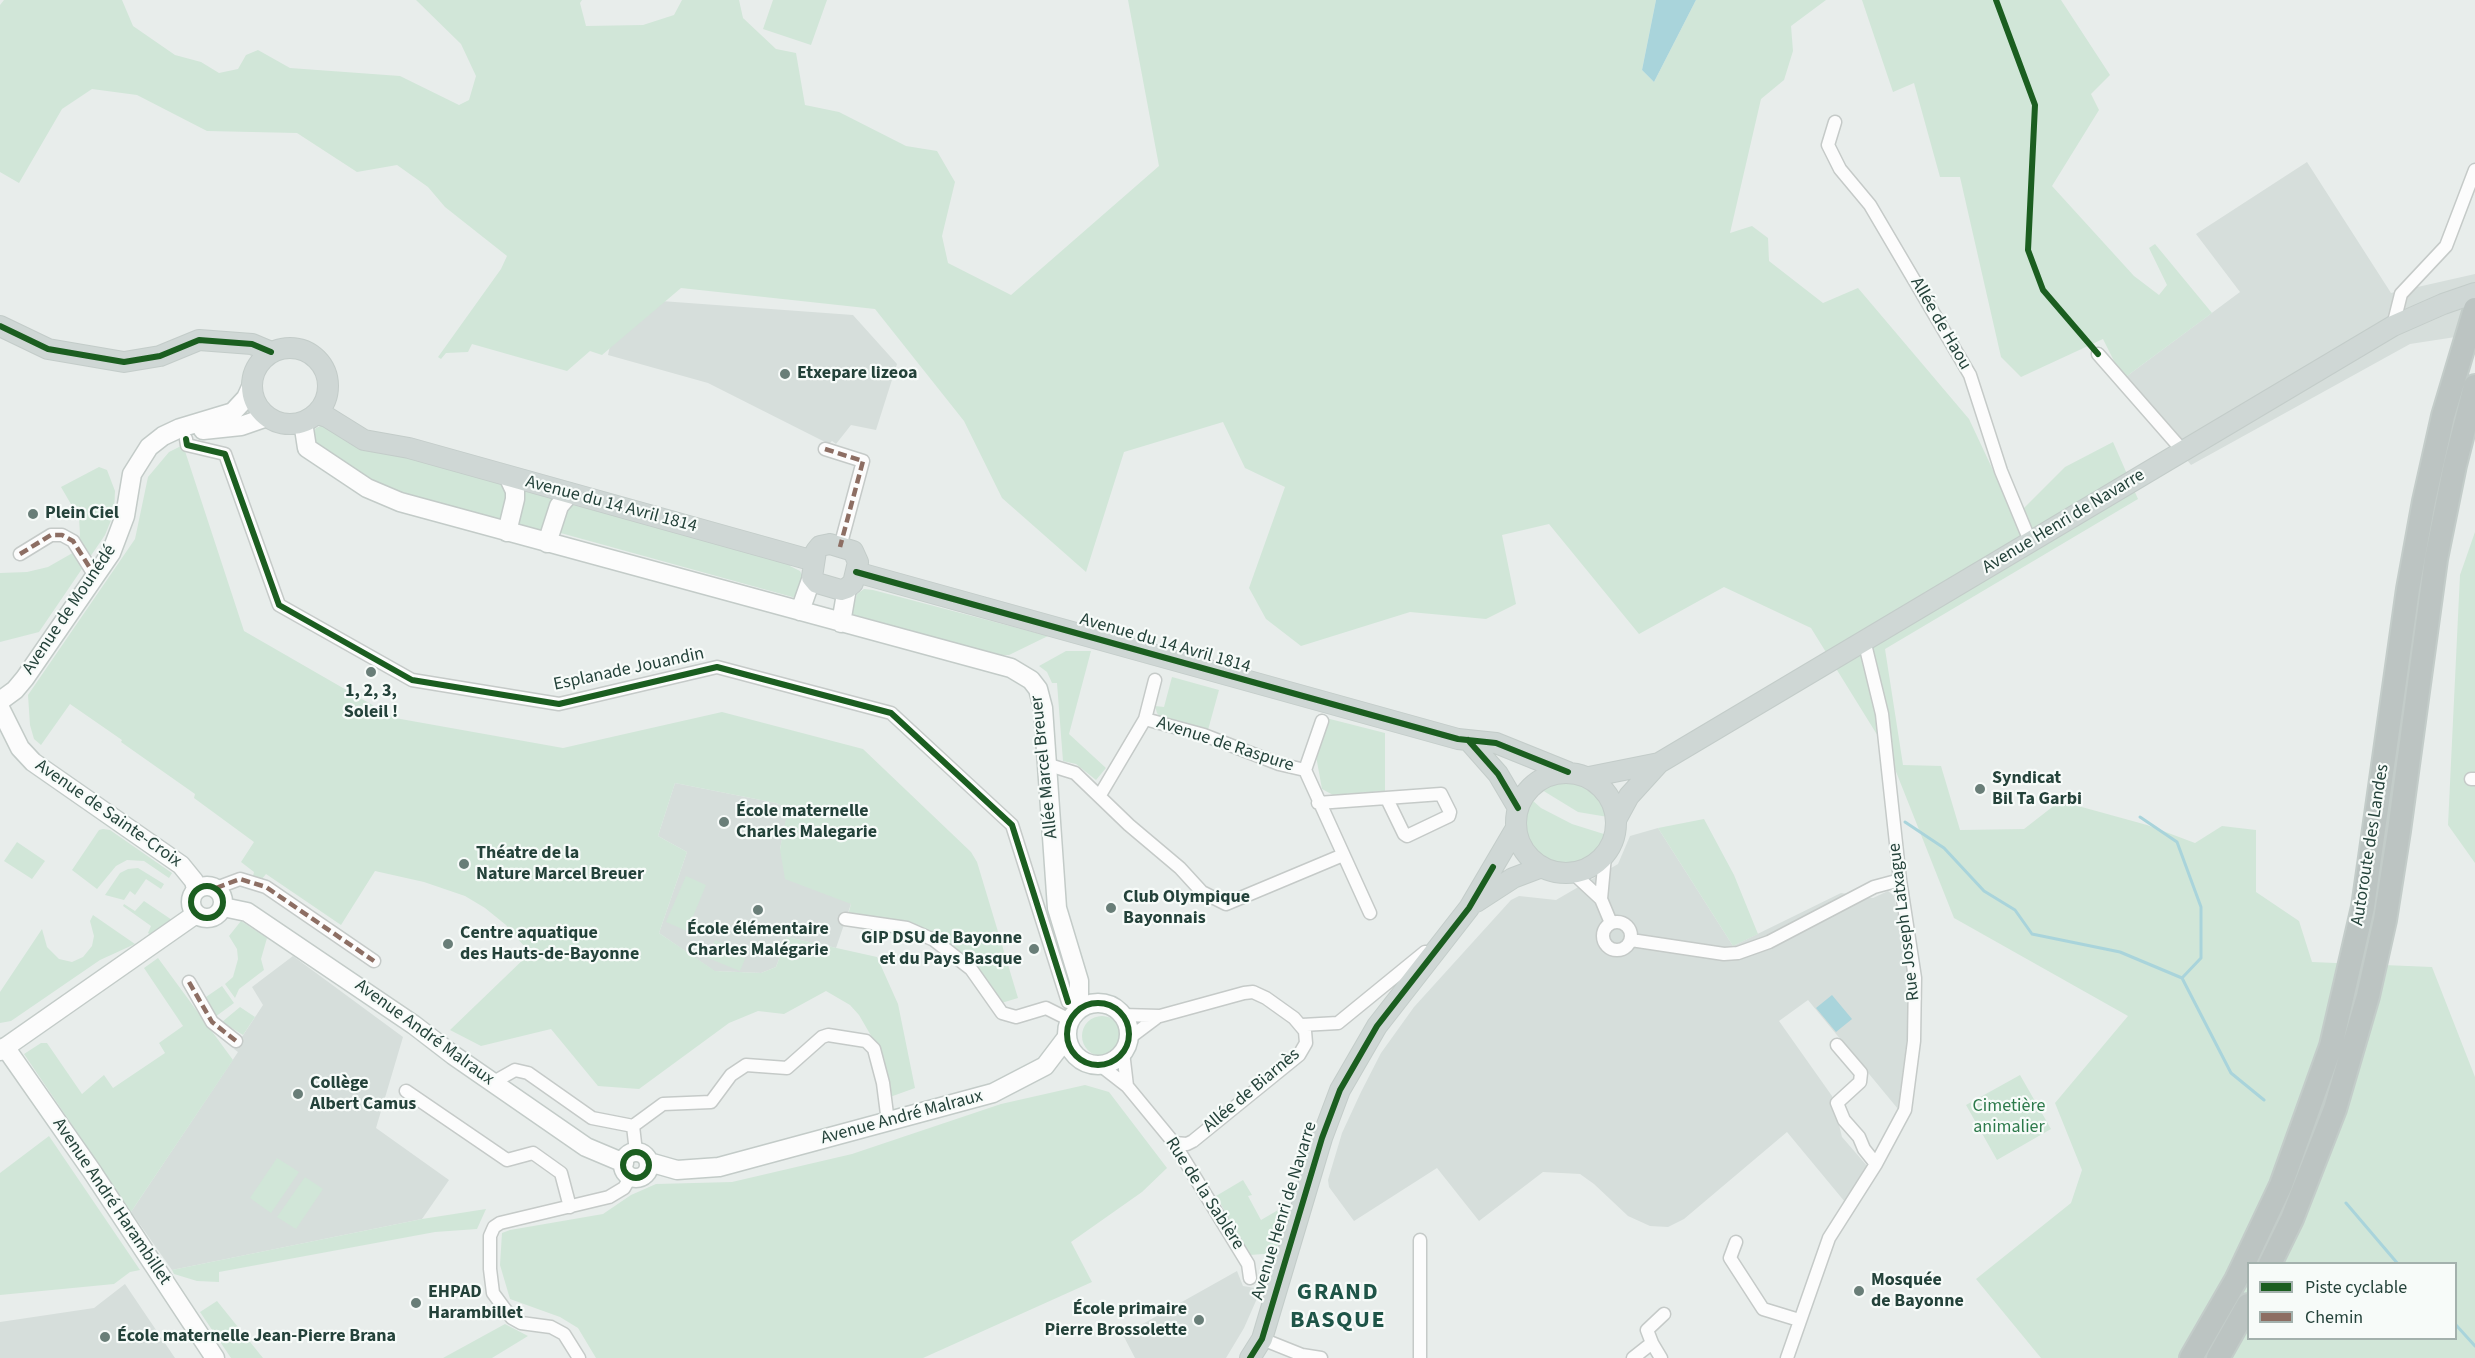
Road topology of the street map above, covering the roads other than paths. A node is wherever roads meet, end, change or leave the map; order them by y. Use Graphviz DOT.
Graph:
graph roads {
  1 [pos="1835,122"];
  2 [pos="2475,170"];
  3 [pos="2475,293"];
  4 [pos="2475,309"];
  5 [pos="0,326"];
  6 [pos="2393,326"];
  7 [pos="219,340"];
  8 [pos="271,352"];
  9 [pos="2098,354"];
  10 [pos="252,380"];
  11 [pos="328,381"];
  12 [pos="2475,386"];
  13 [pos="267,417"];
  14 [pos="310,418"];
  15 [pos="185,433"];
  16 [pos="409,448"];
  17 [pos="825,449"];
  18 [pos="2183,451"];
  19 [pos="508,476"];
  20 [pos="570,493"];
  21 [pos="507,532"];
  22 [pos="2030,541"];
  23 [pos="547,543"];
  24 [pos="840,547"];
  25 [pos="20,554"];
  26 [pos="813,569"];
  27 [pos="95,576"];
  28 [pos="852,580"];
  29 [pos="800,611"];
  30 [pos="841,623"];
  31 [pos="1864,640"];
  32 [pos="1155,680"];
  33 [pos="0,701"];
  34 [pos="0,708"];
  35 [pos="1145,719"];
  36 [pos="1322,721"];
  37 [pos="1468,740"];
  38 [pos="1659,763"];
  39 [pos="1046,764"];
  40 [pos="1305,770"];
  41 [pos="1568,772"];
  42 [pos="1588,777"];
  43 [pos="1100,795"];
  44 [pos="1387,799"];
  45 [pos="1318,803"];
  46 [pos="1518,808"];
  47 [pos="1617,818"];
  48 [pos="1516,828"];
  49 [pos="1343,855"];
  50 [pos="1605,856"];
  51 [pos="1542,867"];
  52 [pos="1573,873"];
  53 [pos="1900,880"];
  54 [pos="216,888"];
  55 [pos="196,889"];
  56 [pos="1601,899"];
  57 [pos="223,907"];
  58 [pos="1469,908"];
  59 [pos="196,914"];
  60 [pos="1370,914"];
  61 [pos="845,919"];
  62 [pos="1611,923"];
  63 [pos="1452,928"];
  64 [pos="1631,940"];
  65 [pos="374,961"];
  66 [pos="1079,981"];
  67 [pos="189,982"];
  68 [pos="1101,1003"];
  69 [pos="1122,1015"];
  70 [pos="1160,1016"];
  71 [pos="1071,1017"];
  72 [pos="1302,1025"];
  73 [pos="236,1041"];
  74 [pos="1836,1045"];
  75 [pos="1126,1046"];
  76 [pos="2,1049"];
  77 [pos="1091,1063"];
  78 [pos="1045,1066"];
  79 [pos="492,1083"];
  80 [pos="1127,1086"];
  81 [pos="406,1091"];
  82 [pos="888,1122"];
  83 [pos="633,1126"];
  84 [pos="1174,1143"];
  85 [pos="1876,1164"];
  86 [pos="637,1165"];
  87 [pos="570,1207"];
  88 [pos="1420,1240"];
  89 [pos="1736,1242"];
  90 [pos="2270,1262"];
  91 [pos="1250,1278"];
  92 [pos="2247,1307"];
  93 [pos="1664,1314"];
  94 [pos="1799,1320"];
  95 [pos="1262,1339"];
  96 [pos="1652,1343"];
  97 [pos="215,1358"];
  98 [pos="579,1358"];
  99 [pos="1250,1358"];
  100 [pos="1321,1358"];
  101 [pos="1420,1358"];
  102 [pos="1633,1358"];
  103 [pos="1661,1358"];
  104 [pos="1787,1358"];
  105 [pos="2191,1358"];
  106 [pos="2218,1358"];
  1 -- 22 [label="street, Allée de Haou"];
  2 -- 6 [label="street"];
  3 -- 6 [label="main road, Avenue Henri de Navarre"];
  4 -- 105 [label="highway, Autoroute des Landes"];
  5 -- 7 [label="main road"];
  6 -- 18 [label="main road, Avenue Henri de Navarre"];
  7 -- 8 [label="main road"];
  7 -- 10 [label="main road"];
  8 -- 10 [label="main road"];
  8 -- 11 [label="main road"];
  9 -- 18 [label="street"];
  10 -- 13 [label="main road"];
  10 -- 15 [label="street, Avenue de Mounédé"];
  11 -- 14 [label="main road"];
  11 -- 16 [label="main road, Avenue du 14 Avril 1814"];
  12 -- 90 [label="highway, Autoroute des Landes"];
  13 -- 14 [label="main road"];
  13 -- 15 [label="street, Avenue de Mounédé"];
  14 -- 16 [label="main road, Avenue du 14 Avril 1814"];
  14 -- 21 [label="street, Allée Marcel Breuer"];
  15 -- 27 [label="street, Avenue de Mounédé"];
  15 -- 71 [label="street, Esplanade Jouandin"];
  16 -- 19 [label="main road, Avenue du 14 Avril 1814"];
  17 -- 24 [label="street"];
  18 -- 22 [label="main road, Avenue Henri de Navarre"];
  19 -- 20 [label="main road, Avenue du 14 Avril 1814"];
  19 -- 21 [label="street"];
  20 -- 23 [label="street"];
  20 -- 26 [label="main road, Avenue du 14 Avril 1814"];
  21 -- 23 [label="street, Allée Marcel Breuer"];
  22 -- 31 [label="main road, Avenue Henri de Navarre"];
  23 -- 29 [label="street, Allée Marcel Breuer"];
  24 -- 26 [label="main road"];
  24 -- 28 [label="main road"];
  25 -- 27 [label="street"];
  26 -- 28 [label="main road, Avenue du 14 Avril 1814"];
  26 -- 29 [label="street"];
  27 -- 33 [label="street, Avenue de Mounédé"];
  28 -- 30 [label="street"];
  28 -- 37 [label="main road, Avenue du 14 Avril 1814"];
  29 -- 30 [label="street, Allée Marcel Breuer"];
  30 -- 39 [label="street, Allée Marcel Breuer"];
  31 -- 38 [label="main road, Avenue Henri de Navarre"];
  31 -- 53 [label="street, Rue Joseph Latxague"];
  32 -- 35 [label="street"];
  34 -- 55 [label="street, Avenue de Sainte-Croix"];
  35 -- 40 [label="street, Avenue de Raspure"];
  35 -- 43 [label="street"];
  36 -- 40 [label="street, Avenue de Raspure"];
  37 -- 41 [label="main road, Avenue du 14 Avril 1814"];
  37 -- 46 [label="main road"];
  38 -- 42 [label="main road, Avenue Henri de Navarre"];
  38 -- 47 [label="main road, Avenue Henri de Navarre"];
  39 -- 43 [label="street"];
  39 -- 66 [label="street, Allée Marcel Breuer"];
  40 -- 45 [label="street, Avenue de Raspure"];
  41 -- 42 [label="main road"];
  41 -- 46 [label="main road"];
  42 -- 47 [label="main road"];
  43 -- 49 [label="street"];
  44 -- 44 [label="street"];
  44 -- 45 [label="street"];
  45 -- 49 [label="street, Avenue de Raspure"];
  46 -- 48 [label="main road"];
  47 -- 50 [label="main road"];
  48 -- 51 [label="main road"];
  48 -- 58 [label="main road, Avenue Henri de Navarre"];
  49 -- 60 [label="street, Avenue de Raspure"];
  50 -- 52 [label="main road"];
  50 -- 56 [label="street"];
  51 -- 52 [label="main road"];
  51 -- 58 [label="main road, Avenue Henri de Navarre"];
  52 -- 56 [label="street"];
  53 -- 64 [label="street"];
  53 -- 85 [label="street, Rue Joseph Latxague"];
  54 -- 55 [label="street"];
  54 -- 57 [label="street"];
  54 -- 65 [label="street"];
  55 -- 59 [label="street"];
  56 -- 62 [label="street"];
  57 -- 59 [label="street"];
  57 -- 79 [label="street, Avenue André Malraux"];
  58 -- 63 [label="main road, Avenue Henri de Navarre"];
  59 -- 76 [label="street"];
  61 -- 71 [label="street"];
  62 -- 64 [label="street"];
  62 -- 64 [label="street"];
  63 -- 72 [label="street, Allée de Biarnès"];
  63 -- 95 [label="main road, Avenue Henri de Navarre"];
  66 -- 68 [label="street, Allée Marcel Breuer"];
  66 -- 71 [label="street, Allée Marcel Breuer"];
  67 -- 73 [label="street"];
  68 -- 69 [label="street"];
  68 -- 71 [label="street"];
  69 -- 70 [label="street"];
  69 -- 75 [label="street"];
  70 -- 72 [label="street"];
  70 -- 75 [label="street"];
  71 -- 77 [label="street"];
  71 -- 78 [label="street, Avenue André Malraux"];
  72 -- 84 [label="street, Allée de Biarnès"];
  74 -- 85 [label="street"];
  75 -- 77 [label="street"];
  75 -- 80 [label="street"];
  76 -- 97 [label="street, Avenue André Harambillet"];
  77 -- 78 [label="street, Avenue André Malraux"];
  77 -- 80 [label="street, Rue de la Sablère"];
  78 -- 82 [label="street, Avenue André Malraux"];
  79 -- 83 [label="street"];
  79 -- 86 [label="street, Avenue André Malraux"];
  80 -- 84 [label="street, Rue de la Sablère"];
  81 -- 87 [label="street"];
  82 -- 83 [label="street"];
  82 -- 86 [label="street, Avenue André Malraux"];
  83 -- 86 [label="street"];
  84 -- 91 [label="street, Rue de la Sablère"];
  85 -- 94 [label="street, Rue Joseph Latxague"];
  86 -- 87 [label="street"];
  87 -- 98 [label="street"];
  88 -- 101 [label="street"];
  89 -- 94 [label="street"];
  92 -- 106 [label="highway"];
  93 -- 96 [label="street"];
  94 -- 104 [label="street, Rue Joseph Latxague"];
  95 -- 99 [label="main road, Avenue Henri de Navarre"];
  95 -- 100 [label="street"];
  96 -- 102 [label="street"];
  96 -- 103 [label="street"];
}
